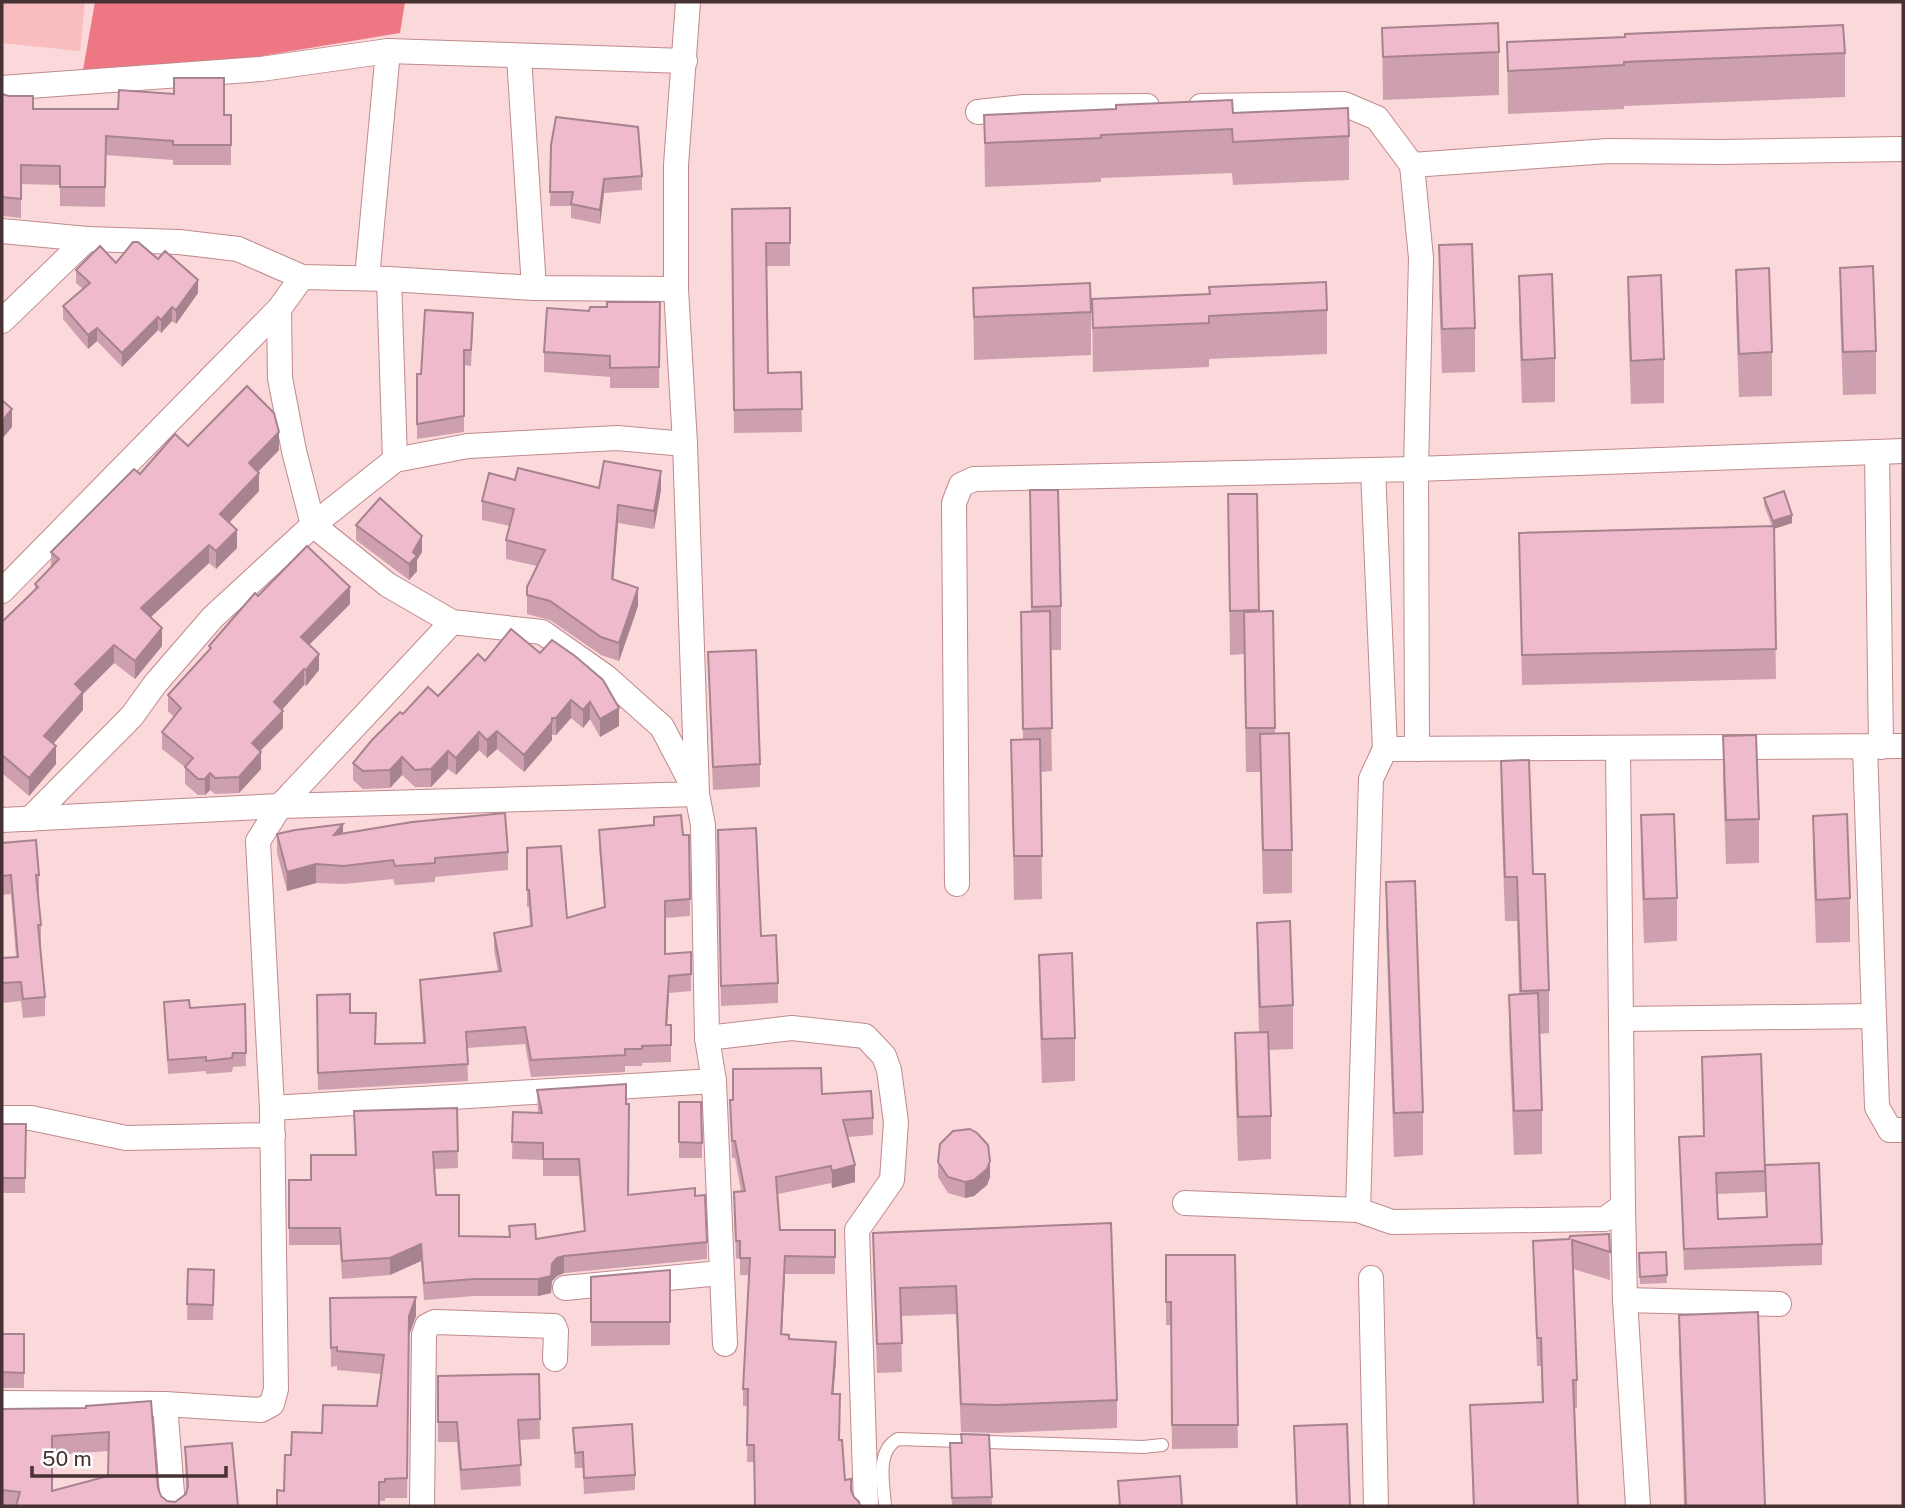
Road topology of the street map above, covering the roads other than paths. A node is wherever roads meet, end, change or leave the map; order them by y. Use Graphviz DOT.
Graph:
graph roads {
  1 [pos="688,2"];
  2 [pos="388,51"];
  3 [pos="519,57"];
  4 [pos="684,61"];
  5 [pos="2,89"];
  6 [pos="978,112"];
  7 [pos="1903,149"];
  8 [pos="1412,165"];
  9 [pos="2,231"];
  10 [pos="87,239"];
  11 [pos="302,277"];
  12 [pos="378,278"];
  13 [pos="534,288"];
  14 [pos="676,289"];
  15 [pos="279,309"];
  16 [pos="2,321"];
  17 [pos="685,444"];
  18 [pos="1903,451"];
  19 [pos="1877,452"];
  20 [pos="395,460"];
  21 [pos="1416,469"];
  22 [pos="1373,470"];
  23 [pos="313,525"];
  24 [pos="2,591"];
  25 [pos="452,622"];
  26 [pos="1883,747"];
  27 [pos="1417,749"];
  28 [pos="1385,750"];
  29 [pos="1618,750"];
  30 [pos="698,794"];
  31 [pos="280,806"];
  32 [pos="30,819"];
  33 [pos="2,820"];
  34 [pos="957,884"];
  35 [pos="1872,1017"];
  36 [pos="1622,1019"];
  37 [pos="707,1038"];
  38 [pos="714,1081"];
  39 [pos="272,1108"];
  40 [pos="2,1118"];
  41 [pos="1903,1130"];
  42 [pos="272,1135"];
  43 [pos="1185,1203"];
  44 [pos="1623,1206"];
  45 [pos="1358,1210"];
  46 [pos="720,1273"];
  47 [pos="1371,1278"];
  48 [pos="565,1288"];
  49 [pos="1625,1300"];
  50 [pos="1779,1304"];
  51 [pos="725,1345"];
  52 [pos="555,1359"];
  53 [pos="2,1403"];
  54 [pos="165,1404"];
  55 [pos="1162,1445"];
  56 [pos="173,1506"];
  57 [pos="422,1506"];
  58 [pos="866,1506"];
  59 [pos="885,1506"];
  60 [pos="1376,1506"];
  61 [pos="1638,1506"];
  1 -- 4 [label="street"];
  2 -- 3 [label="street"];
  2 -- 5 [label="street"];
  2 -- 12 [label="street"];
  3 -- 4 [label="street"];
  3 -- 13 [label="street"];
  4 -- 14 [label="street"];
  6 -- 8 [label="street"];
  7 -- 8 [label="street"];
  8 -- 21 [label="street"];
  9 -- 10 [label="street"];
  10 -- 11 [label="street"];
  10 -- 16 [label="street"];
  11 -- 12 [label="street"];
  11 -- 15 [label="street"];
  12 -- 13 [label="street"];
  12 -- 20 [label="street"];
  13 -- 14 [label="street"];
  14 -- 17 [label="street"];
  15 -- 23 [label="street"];
  15 -- 24 [label="street"];
  17 -- 20 [label="street"];
  17 -- 30 [label="street"];
  18 -- 19 [label="street"];
  19 -- 21 [label="street"];
  19 -- 26 [label="street"];
  20 -- 23 [label="street"];
  21 -- 22 [label="street"];
  21 -- 27 [label="street"];
  22 -- 28 [label="street"];
  22 -- 34 [label="street"];
  23 -- 25 [label="street"];
  23 -- 32 [label="street"];
  25 -- 30 [label="street"];
  25 -- 31 [label="street"];
  26 -- 29 [label="street"];
  26 -- 35 [label="street"];
  27 -- 28 [label="street"];
  27 -- 29 [label="street"];
  28 -- 45 [label="street"];
  29 -- 36 [label="street"];
  30 -- 31 [label="street"];
  30 -- 37 [label="street"];
  31 -- 32 [label="street"];
  31 -- 39 [label="street"];
  32 -- 33 [label="street"];
  35 -- 36 [label="street"];
  35 -- 41 [label="street"];
  36 -- 44 [label="street"];
  37 -- 38 [label="street"];
  37 -- 58 [label="street"];
  38 -- 39 [label="street"];
  38 -- 46 [label="street"];
  39 -- 42 [label="street"];
  40 -- 42 [label="street"];
  42 -- 54 [label="street"];
  43 -- 45 [label="street"];
  44 -- 45 [label="street"];
  44 -- 49 [label="street"];
  46 -- 48 [label="street"];
  46 -- 51 [label="street"];
  47 -- 60 [label="street"];
  49 -- 50 [label="street"];
  49 -- 61 [label="street"];
  52 -- 57 [label="street"];
  53 -- 54 [label="street"];
  54 -- 56 [label="street"];
  55 -- 59 [label="lane"];
}
